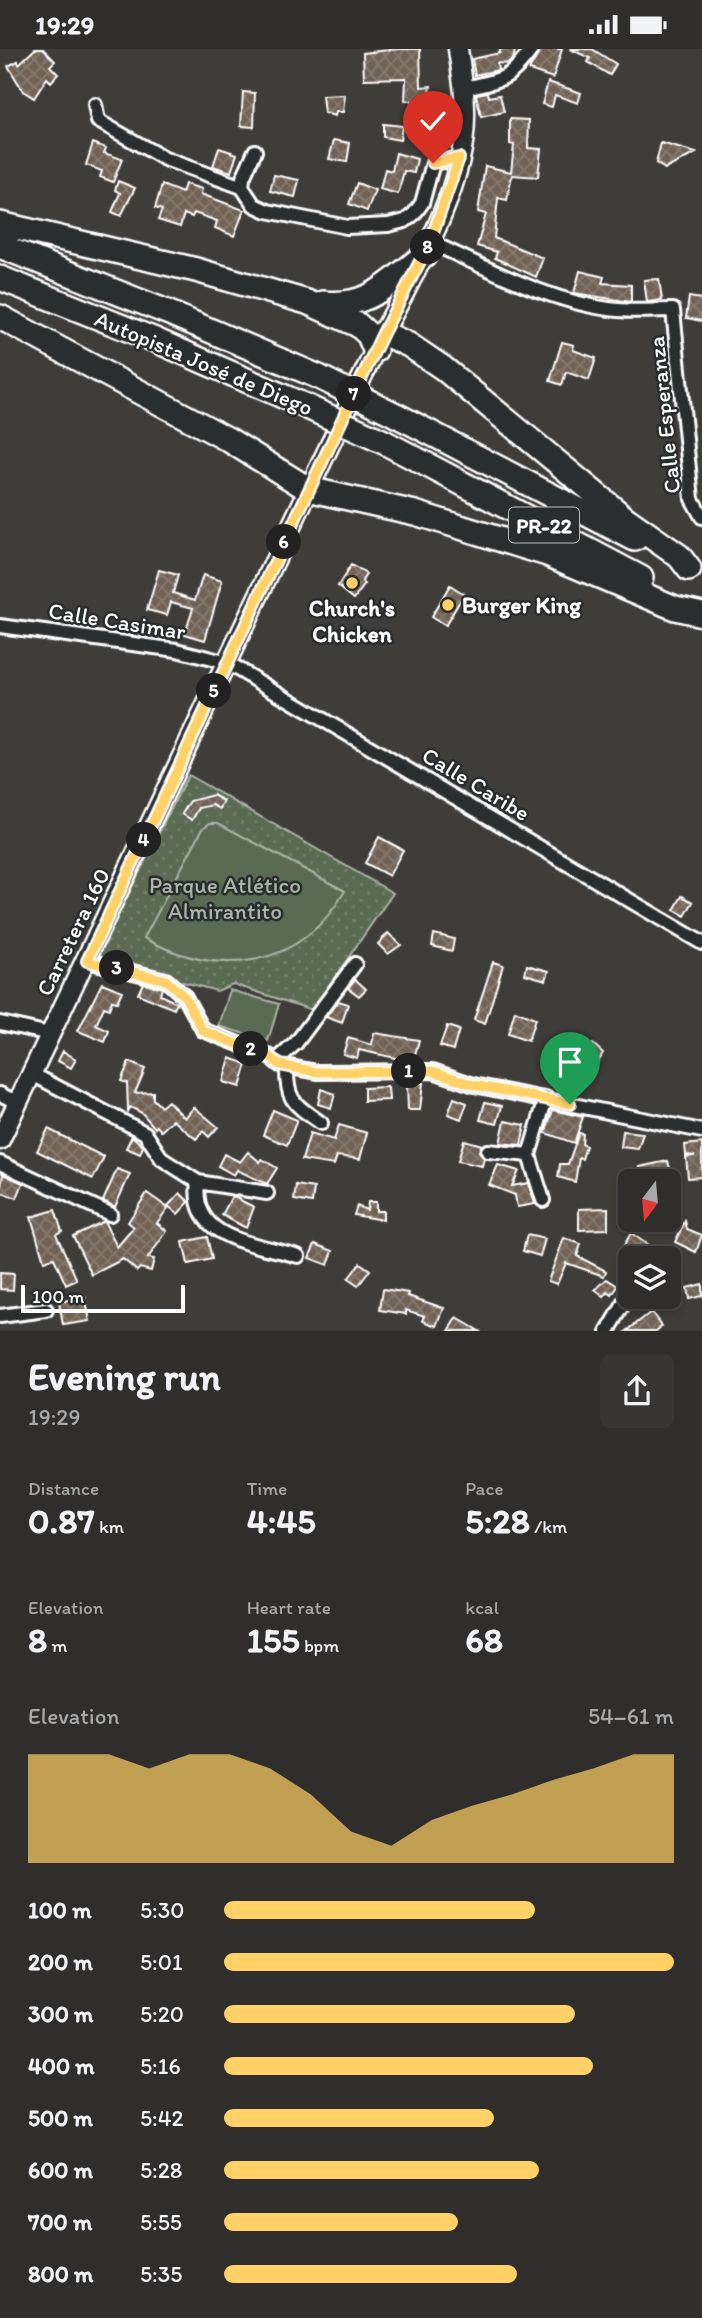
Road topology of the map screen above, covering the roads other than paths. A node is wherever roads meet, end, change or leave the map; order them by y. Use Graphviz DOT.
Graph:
graph roads {
  1 [pos="458,49"];
  2 [pos="532,49"];
  3 [pos="464,88"];
  4 [pos="95,105"];
  5 [pos="255,151"];
  6 [pos="459,158"];
  7 [pos="242,187"];
  8 [pos="0,223"];
  9 [pos="0,246"];
  10 [pos="427,249"];
  11 [pos="0,278"];
  12 [pos="307,302"];
  13 [pos="0,317"];
  14 [pos="379,341"];
  15 [pos="309,489"];
  16 [pos="702,517"];
  17 [pos="695,573"];
  18 [pos="702,613"];
  19 [pos="0,626"];
  20 [pos="227,663"];
  21 [pos="702,942"];
  22 [pos="87,961"];
  23 [pos="355,964"];
  24 [pos="0,1023"];
  25 [pos="51,1034"];
  26 [pos="282,1063"];
  27 [pos="33,1074"];
  28 [pos="0,1094"];
  29 [pos="546,1098"];
  30 [pos="18,1103"];
  31 [pos="321,1123"];
  32 [pos="702,1131"];
  33 [pos="0,1140"];
  34 [pos="488,1151"];
  35 [pos="528,1155"];
  36 [pos="0,1163"];
  37 [pos="198,1182"];
  38 [pos="267,1193"];
  39 [pos="543,1199"];
  40 [pos="110,1214"];
  41 [pos="298,1256"];
  42 [pos="621,1309"];
  43 [pos="46,1310"];
  44 [pos="0,1316"];
  45 [pos="608,1331"];
  1 -- 3 [label="street, Carretera 160"];
  2 -- 3 [label="street"];
  3 -- 6 [label="street, Carretera 160"];
  4 -- 7 [label="street"];
  5 -- 7 [label="street"];
  6 -- 7 [label="street"];
  6 -- 10 [label="street, Carretera 160"];
  8 -- 12 [label="highway"];
  9 -- 17 [label="highway, Autopista José de Diego / PR-22, bridge"];
  10 -- 12 [label="highway"];
  10 -- 14 [label="street, Carretera 160"];
  10 -- 16 [label="street, Calle Esperanza"];
  11 -- 18 [label="highway, Autopista José de Diego / PR-22, bridge"];
  12 -- 14 [label="highway"];
  13 -- 15 [label="highway"];
  14 -- 15 [label="street, Carretera 160"];
  14 -- 17 [label="highway"];
  15 -- 18 [label="highway"];
  15 -- 20 [label="street, Carretera 160"];
  19 -- 20 [label="street, Calle Casimar"];
  20 -- 21 [label="street, Calle Caribe"];
  20 -- 22 [label="street, Carretera 160"];
  22 -- 25 [label="street, Carretera 160"];
  22 -- 26 [label="street"];
  23 -- 26 [label="street"];
  24 -- 25 [label="street"];
  25 -- 27 [label="street, Carretera 160"];
  26 -- 29 [label="street"];
  26 -- 31 [label="street"];
  27 -- 30 [label="street, Carretera 160"];
  27 -- 37 [label="street"];
  28 -- 30 [label="street"];
  29 -- 32 [label="street"];
  29 -- 35 [label="street"];
  30 -- 33 [label="street, Carretera 160"];
  34 -- 35 [label="street"];
  35 -- 39 [label="street"];
  36 -- 40 [label="street"];
  37 -- 38 [label="street"];
  37 -- 41 [label="street"];
  42 -- 45 [label="street"];
  43 -- 44 [label="street"];
}
